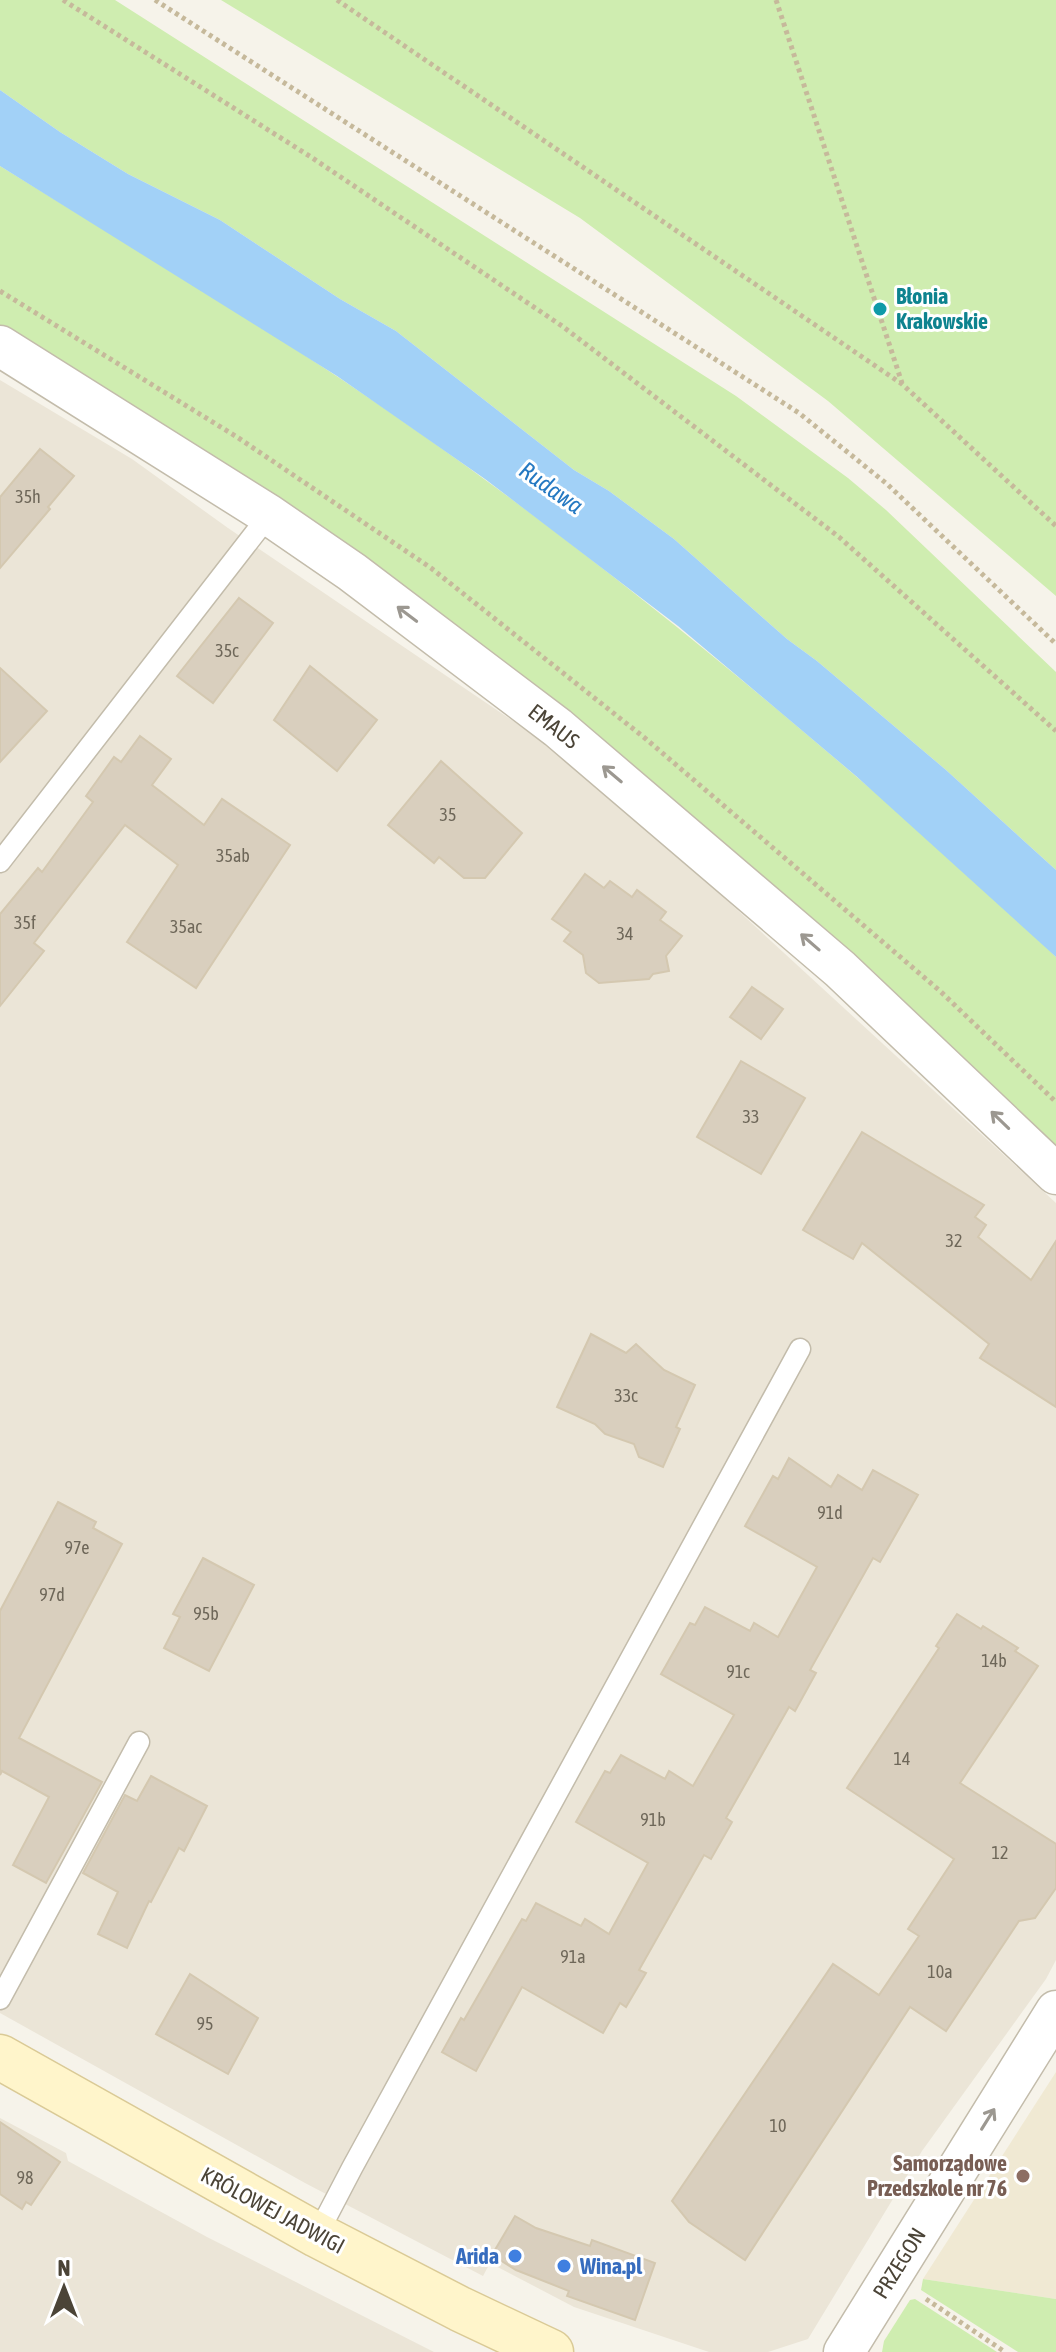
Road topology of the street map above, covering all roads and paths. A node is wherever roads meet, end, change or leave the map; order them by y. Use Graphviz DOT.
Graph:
graph roads {
  1 [pos="63,0"];
  2 [pos="155,0"];
  3 [pos="337,0"];
  4 [pos="776,0"];
  5 [pos="0,346"];
  6 [pos="902,384"];
  7 [pos="269,515"];
  8 [pos="1056,526"];
  9 [pos="1056,644"];
  10 [pos="1056,731"];
  11 [pos="0,862"];
  12 [pos="1056,1174"];
  13 [pos="800,1349"];
  14 [pos="139,1742"];
  15 [pos="0,1999"];
  16 [pos="1056,2011"];
  17 [pos="0,2057"];
  18 [pos="317,2235"];
  19 [pos="921,2295"];
  20 [pos="551,2352"];
  21 [pos="844,2352"];
  22 [pos="1005,2352"];
  1 -- 10 [label="path"];
  2 -- 9 [label="path"];
  3 -- 6 [label="path"];
  4 -- 6 [label="path"];
  5 -- 7 [label="street, EMAUS"];
  6 -- 8 [label="path"];
  7 -- 11 [label="lane"];
  12 -- 7 [label="street, EMAUS, one-way"];
  13 -- 18 [label="lane"];
  14 -- 15 [label="lane"];
  21 -- 16 [label="street, PRZEGON, one-way"];
  17 -- 18 [label="street, KRÓLOWEJ JADWIGI"];
  18 -- 20 [label="street, KRÓLOWEJ JADWIGI"];
  19 -- 22 [label="path"];
}
